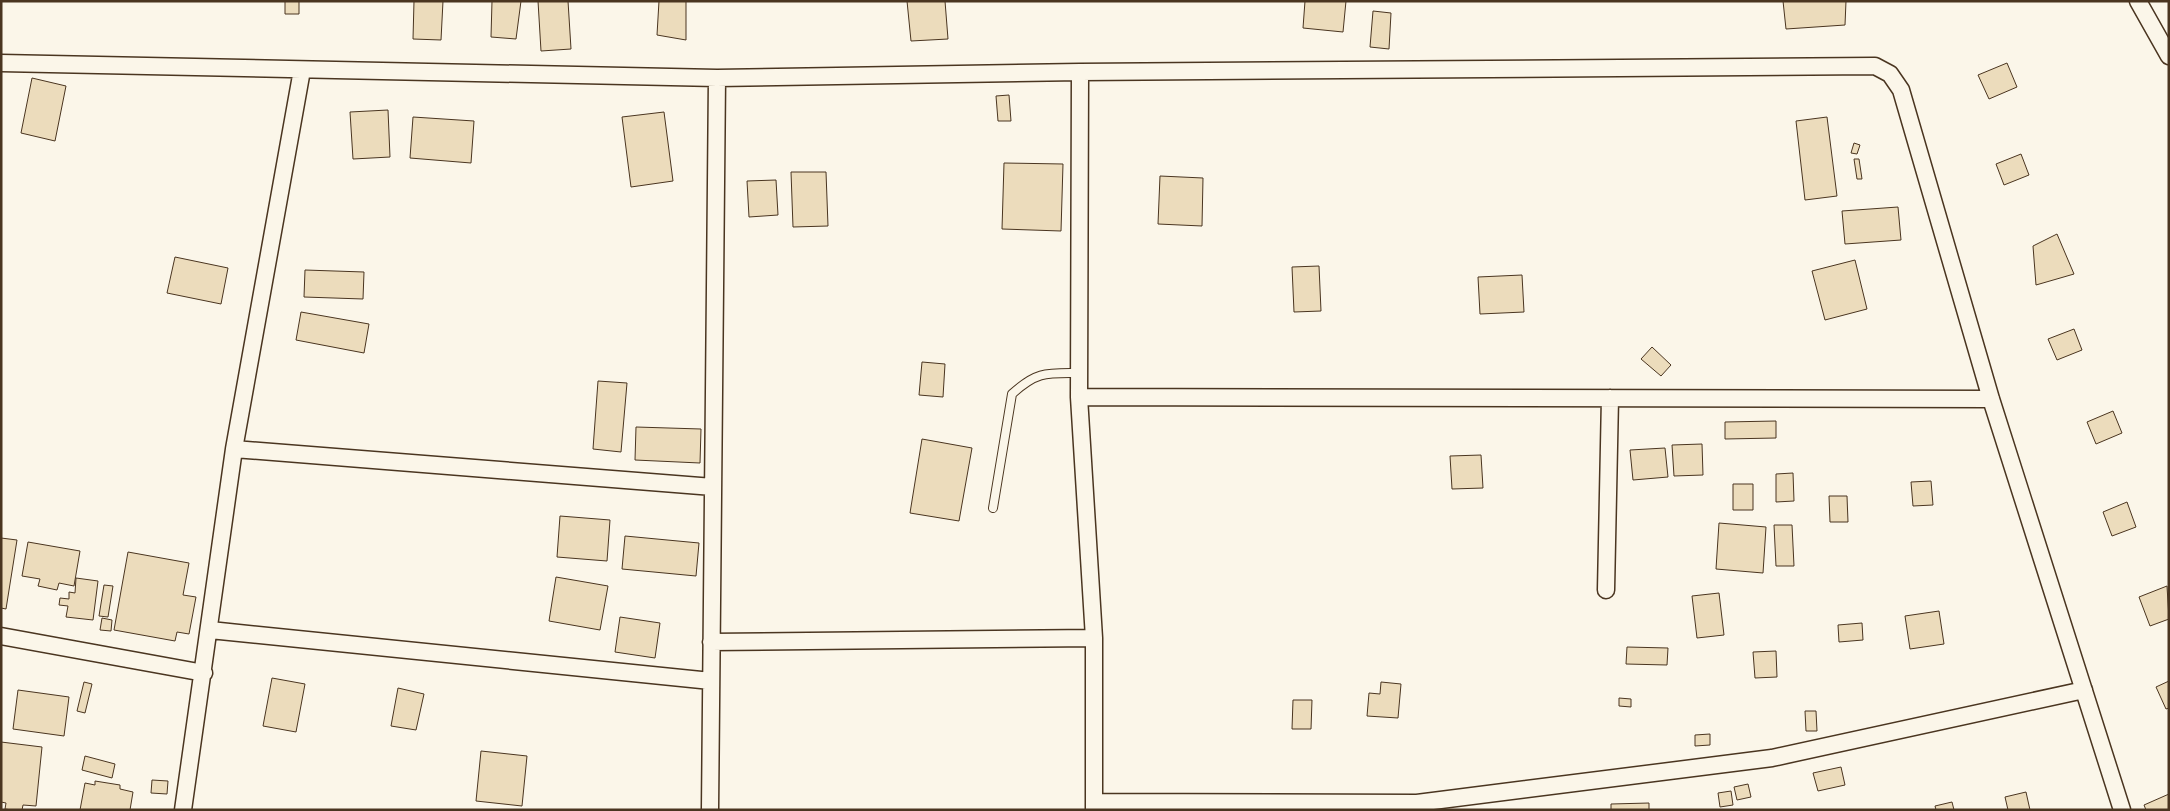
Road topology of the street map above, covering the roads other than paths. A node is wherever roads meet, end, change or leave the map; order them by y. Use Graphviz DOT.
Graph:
graph roads {
  1 [pos="2138,1"];
  2 [pos="2168,54"];
  3 [pos="1,63"];
  4 [pos="302,70"];
  5 [pos="1080,72"];
  6 [pos="717,78"];
  7 [pos="1079,373"];
  8 [pos="1079,397"];
  9 [pos="1610,398"];
  10 [pos="1991,399"];
  11 [pos="234,450"];
  12 [pos="713,487"];
  13 [pos="993,508"];
  14 [pos="1606,590"];
  15 [pos="210,630"];
  16 [pos="1,636"];
  17 [pos="1094,638"];
  18 [pos="712,642"];
  19 [pos="204,672"];
  20 [pos="711,681"];
  21 [pos="2084,690"];
  22 [pos="1094,806"];
  23 [pos="183,810"];
  24 [pos="710,810"];
  25 [pos="2122,810"];
  1 -- 2 [label="street"];
  3 -- 4 [label="street"];
  4 -- 6 [label="street"];
  4 -- 11 [label="street"];
  5 -- 6 [label="street"];
  5 -- 7 [label="street"];
  5 -- 10 [label="street"];
  6 -- 12 [label="street"];
  7 -- 8 [label="street"];
  7 -- 13 [label="lane"];
  8 -- 9 [label="street"];
  8 -- 17 [label="street"];
  9 -- 10 [label="street"];
  9 -- 14 [label="street"];
  10 -- 21 [label="street"];
  11 -- 12 [label="street"];
  11 -- 15 [label="street"];
  12 -- 18 [label="street"];
  15 -- 19 [label="street"];
  15 -- 20 [label="street"];
  16 -- 19 [label="street"];
  17 -- 18 [label="street"];
  17 -- 22 [label="street"];
  18 -- 20 [label="street"];
  19 -- 23 [label="street"];
  20 -- 24 [label="street"];
  21 -- 22 [label="street"];
  21 -- 25 [label="street"];
}
